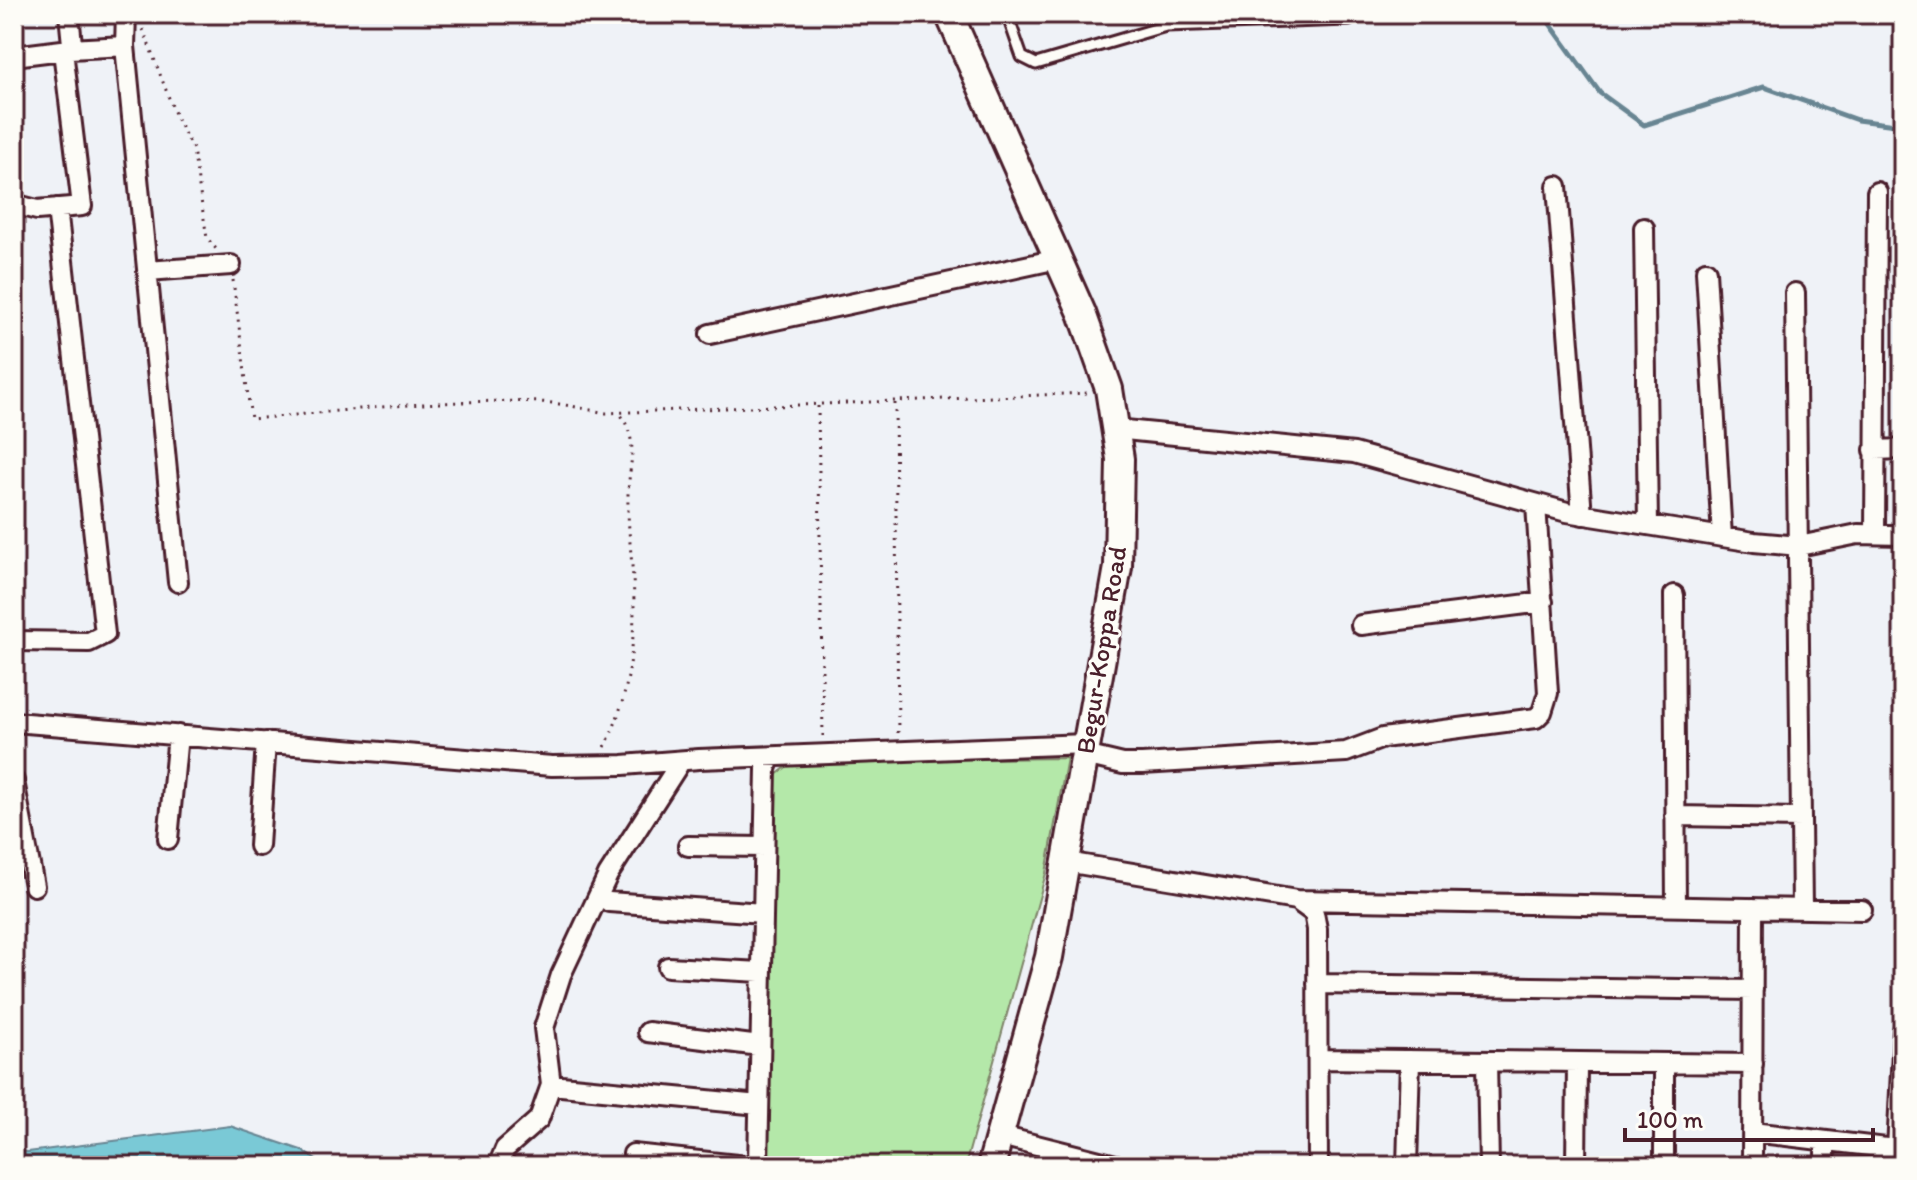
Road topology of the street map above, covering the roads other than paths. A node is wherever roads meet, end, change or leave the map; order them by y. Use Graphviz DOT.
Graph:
graph roads {
  1 [pos="69,14"];
  2 [pos="949,14"];
  3 [pos="1007,14"];
  4 [pos="1041,14"];
  5 [pos="1056,14"];
  6 [pos="1353,14"];
  7 [pos="133,18"];
  8 [pos="125,46"];
  9 [pos="66,50"];
  10 [pos="14,56"];
  11 [pos="1557,186"];
  12 [pos="1877,192"];
  13 [pos="14,204"];
  14 [pos="57,208"];
  15 [pos="1644,228"];
  16 [pos="1058,259"];
  17 [pos="231,265"];
  18 [pos="147,271"];
  19 [pos="1706,271"];
  20 [pos="1795,293"];
  21 [pos="710,334"];
  22 [pos="1115,429"];
  23 [pos="1903,449"];
  24 [pos="1874,450"];
  25 [pos="1536,504"];
  26 [pos="1582,515"];
  27 [pos="1648,525"];
  28 [pos="1875,534"];
  29 [pos="1903,535"];
  30 [pos="1722,537"];
  31 [pos="1799,546"];
  32 [pos="178,582"];
  33 [pos="1674,595"];
  34 [pos="1543,602"];
  35 [pos="1361,625"];
  36 [pos="14,641"];
  37 [pos="14,722"];
  38 [pos="178,735"];
  39 [pos="266,742"];
  40 [pos="1085,750"];
  41 [pos="770,758"];
  42 [pos="681,761"];
  43 [pos="14,781"];
  44 [pos="1675,816"];
  45 [pos="1801,818"];
  46 [pos="168,839"];
  47 [pos="259,846"];
  48 [pos="688,846"];
  49 [pos="764,847"];
  50 [pos="1066,862"];
  51 [pos="34,886"];
  52 [pos="1296,900"];
  53 [pos="609,902"];
  54 [pos="1676,906"];
  55 [pos="1753,908"];
  56 [pos="1802,908"];
  57 [pos="1862,910"];
  58 [pos="763,913"];
  59 [pos="668,967"];
  60 [pos="761,972"];
  61 [pos="1317,984"];
  62 [pos="1753,990"];
  63 [pos="1903,1031"];
  64 [pos="648,1032"];
  65 [pos="760,1046"];
  66 [pos="1318,1059"];
  67 [pos="1410,1060"];
  68 [pos="1487,1061"];
  69 [pos="1577,1064"];
  70 [pos="1664,1064"];
  71 [pos="1753,1064"];
  72 [pos="551,1085"];
  73 [pos="759,1105"];
  74 [pos="1752,1132"];
  75 [pos="1001,1136"];
  76 [pos="1825,1141"];
  77 [pos="1900,1150"];
  78 [pos="633,1154"];
  79 [pos="498,1166"];
  80 [pos="747,1166"];
  81 [pos="758,1166"];
  82 [pos="991,1166"];
  83 [pos="1119,1166"];
  84 [pos="1318,1166"];
  85 [pos="1407,1166"];
  86 [pos="1489,1166"];
  87 [pos="1576,1166"];
  88 [pos="1664,1166"];
  89 [pos="1752,1166"];
  90 [pos="1825,1166"];
  1 -- 9 [label="street"];
  2 -- 16 [label="main road, Begur-Koppa Road"];
  3 -- 6 [label="lane"];
  4 -- 5 [label="lane"];
  7 -- 8 [label="street"];
  8 -- 9 [label="street"];
  8 -- 18 [label="street"];
  9 -- 10 [label="street"];
  9 -- 14 [label="street"];
  11 -- 26 [label="street"];
  12 -- 24 [label="street"];
  13 -- 14 [label="street"];
  14 -- 36 [label="street"];
  15 -- 27 [label="street"];
  16 -- 21 [label="street"];
  16 -- 22 [label="main road, Begur-Koppa Road"];
  17 -- 18 [label="street"];
  18 -- 32 [label="street"];
  19 -- 30 [label="street"];
  20 -- 31 [label="street"];
  22 -- 25 [label="street"];
  22 -- 40 [label="main road, Begur-Koppa Road"];
  23 -- 24 [label="street"];
  24 -- 28 [label="street"];
  25 -- 26 [label="street"];
  25 -- 34 [label="street"];
  26 -- 27 [label="street"];
  27 -- 30 [label="street"];
  28 -- 29 [label="street"];
  28 -- 31 [label="street"];
  30 -- 31 [label="street"];
  31 -- 45 [label="street"];
  33 -- 44 [label="street"];
  34 -- 35 [label="street"];
  34 -- 40 [label="street"];
  37 -- 38 [label="street"];
  38 -- 39 [label="street"];
  38 -- 46 [label="street"];
  39 -- 42 [label="street"];
  39 -- 47 [label="street"];
  40 -- 41 [label="street"];
  40 -- 50 [label="main road, Begur-Koppa Road"];
  41 -- 42 [label="street"];
  41 -- 49 [label="street"];
  42 -- 72 [label="street"];
  43 -- 51 [label="street"];
  44 -- 45 [label="street"];
  44 -- 54 [label="street"];
  45 -- 56 [label="street"];
  48 -- 49 [label="street"];
  49 -- 58 [label="street"];
  50 -- 52 [label="street"];
  50 -- 75 [label="main road, Begur-Koppa Road"];
  52 -- 54 [label="street"];
  52 -- 61 [label="street"];
  53 -- 58 [label="street"];
  54 -- 55 [label="street"];
  55 -- 56 [label="street"];
  55 -- 62 [label="street"];
  56 -- 57 [label="street"];
  58 -- 60 [label="street"];
  59 -- 60 [label="street"];
  60 -- 65 [label="street"];
  61 -- 62 [label="street"];
  61 -- 66 [label="street"];
  62 -- 71 [label="street"];
  63 -- 77 [label="street"];
  64 -- 65 [label="street"];
  65 -- 73 [label="street"];
  66 -- 67 [label="street"];
  66 -- 84 [label="street"];
  67 -- 68 [label="street"];
  67 -- 85 [label="street"];
  68 -- 69 [label="street"];
  68 -- 86 [label="street"];
  69 -- 70 [label="street"];
  69 -- 87 [label="street"];
  70 -- 71 [label="street"];
  70 -- 88 [label="street"];
  71 -- 74 [label="street"];
  72 -- 73 [label="street"];
  72 -- 79 [label="street"];
  73 -- 81 [label="street"];
  74 -- 76 [label="street"];
  74 -- 89 [label="street"];
  75 -- 82 [label="main road, Begur-Koppa Road"];
  75 -- 83 [label="street"];
  76 -- 77 [label="street"];
  76 -- 90 [label="street"];
  78 -- 80 [label="street"];
}
